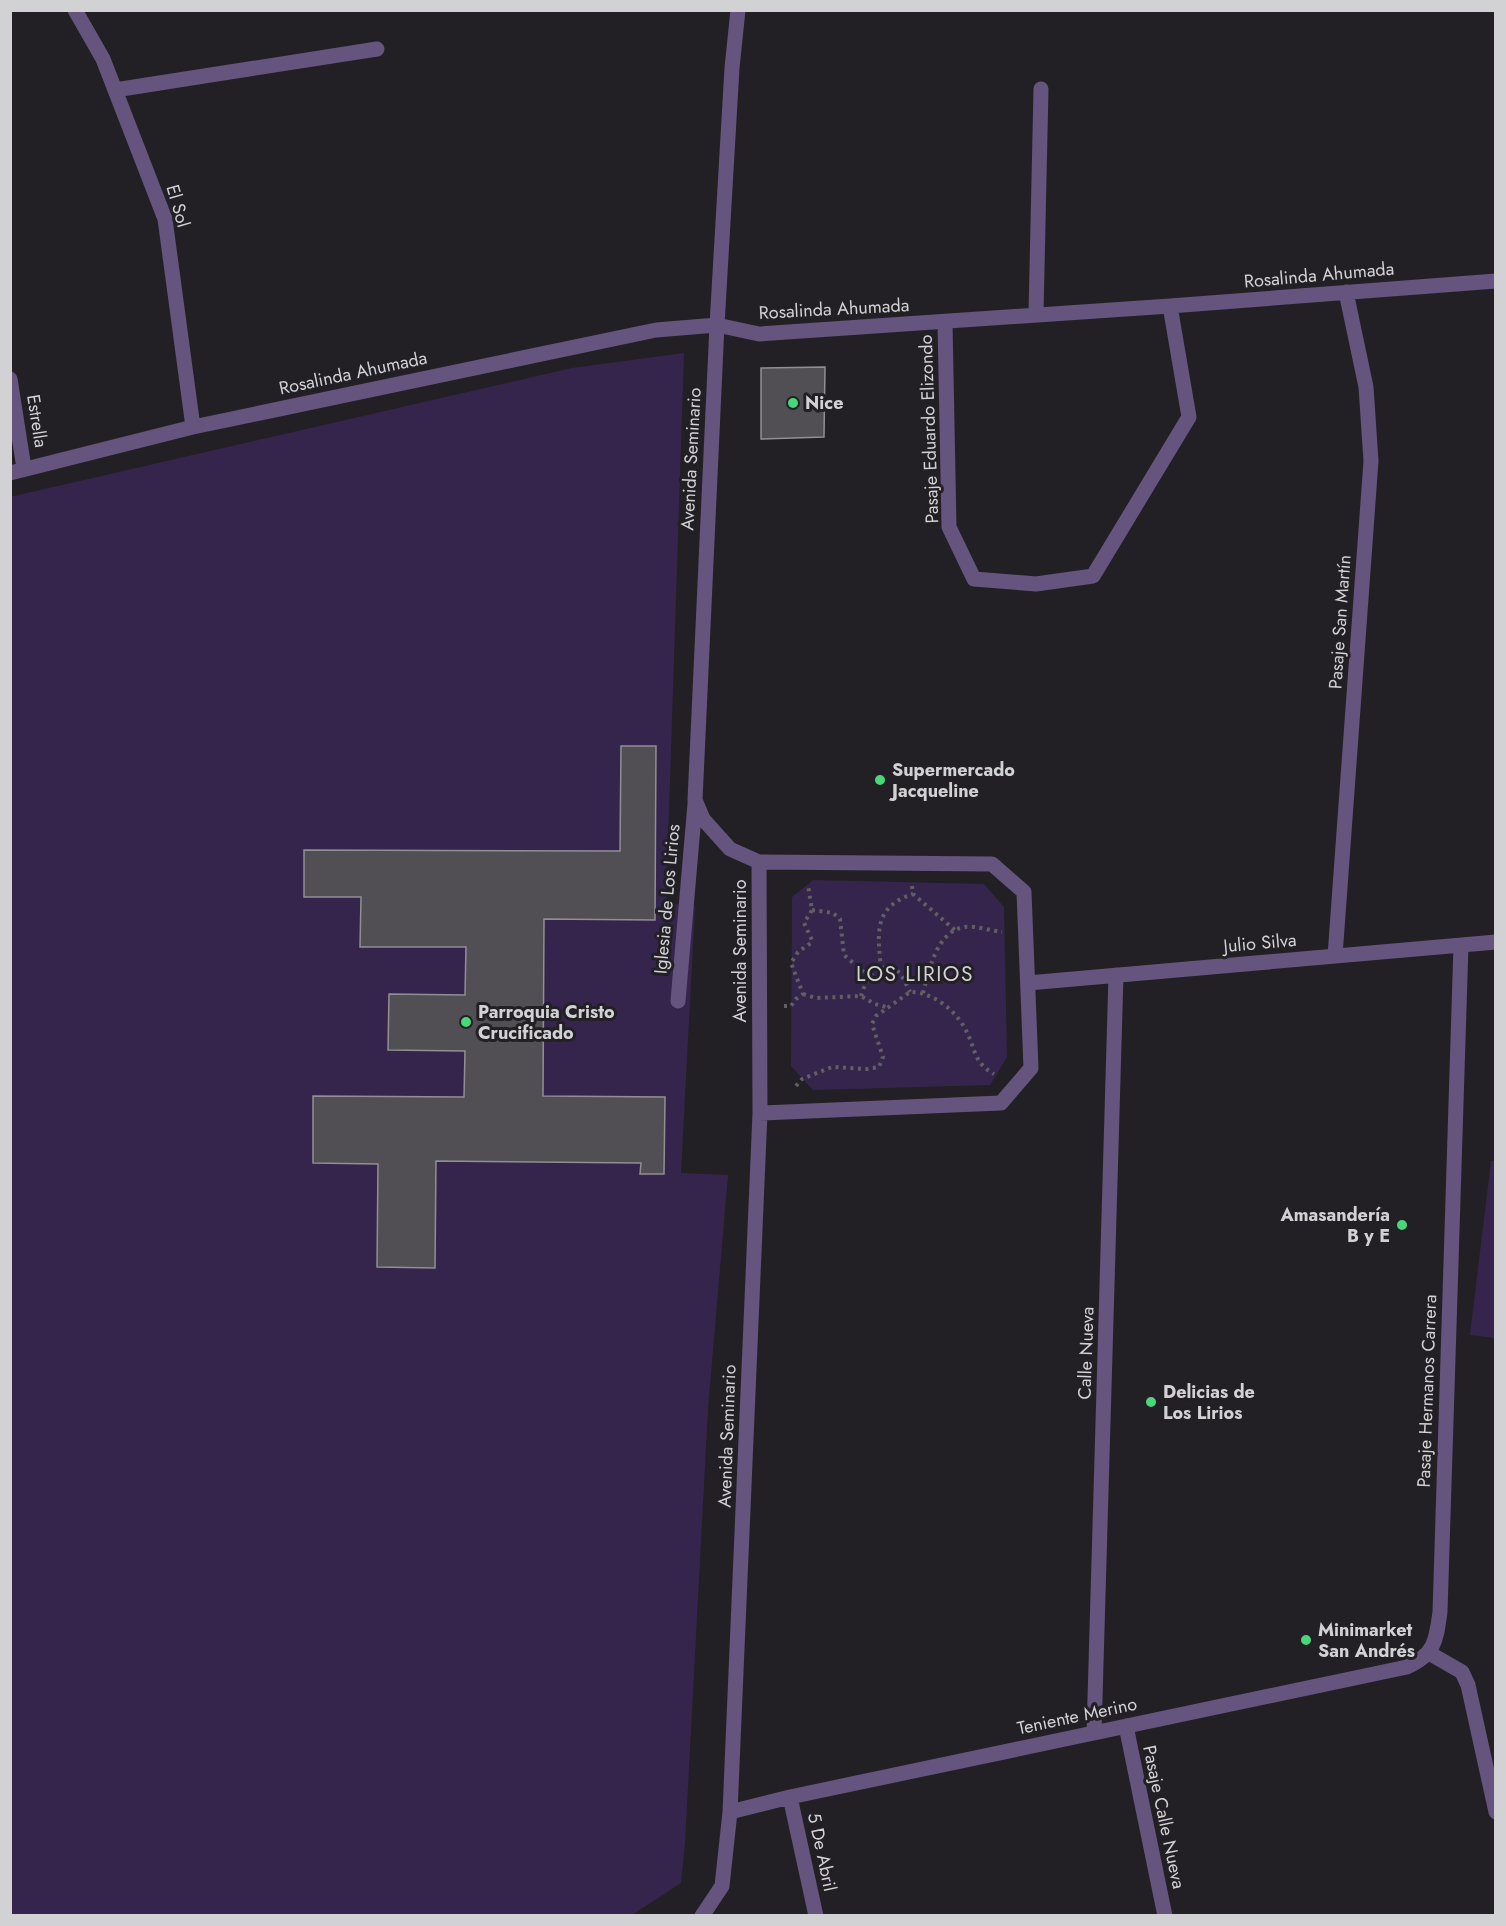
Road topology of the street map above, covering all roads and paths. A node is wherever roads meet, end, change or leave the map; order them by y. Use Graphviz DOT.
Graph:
graph roads {
  1 [pos="75,10"];
  2 [pos="738,10"];
  3 [pos="377,49"];
  4 [pos="1041,89"];
  5 [pos="115,90"];
  6 [pos="1496,281"];
  7 [pos="1346,292"];
  8 [pos="1170,306"];
  9 [pos="1036,314"];
  10 [pos="945,322"];
  11 [pos="717,325"];
  12 [pos="10,379"];
  13 [pos="193,427"];
  14 [pos="17,471"];
  15 [pos="695,800"];
  16 [pos="759,862"];
  17 [pos="809,862"];
  18 [pos="911,863"];
  19 [pos="913,894"];
  20 [pos="812,910"];
  21 [pos="956,931"];
  22 [pos="1026,936"];
  23 [pos="1496,942"];
  24 [pos="1461,945"];
  25 [pos="1335,956"];
  26 [pos="881,969"];
  27 [pos="1116,975"];
  28 [pos="868,976"];
  29 [pos="1028,983"];
  30 [pos="910,992"];
  31 [pos="923,993"];
  32 [pos="803,994"];
  33 [pos="861,996"];
  34 [pos="678,1001"];
  35 [pos="760,1008"];
  36 [pos="887,1008"];
  37 [pos="1015,1087"];
  38 [pos="795,1112"];
  39 [pos="760,1113"];
  40 [pos="1429,1653"];
  41 [pos="1126,1726"];
  42 [pos="1094,1733"];
  43 [pos="790,1797"];
  44 [pos="730,1812"];
  45 [pos="1496,1812"];
  46 [pos="702,1916"];
  47 [pos="816,1916"];
  48 [pos="1165,1916"];
  1 -- 5 [label="street, El Sol"];
  2 -- 11 [label="street, Avenida Seminario"];
  3 -- 5 [label="street"];
  4 -- 9 [label="street"];
  5 -- 13 [label="street, El Sol"];
  6 -- 7 [label="street, Rosalinda Ahumada"];
  7 -- 8 [label="street, Rosalinda Ahumada"];
  7 -- 25 [label="street, Pasaje San Martín"];
  8 -- 9 [label="street, Rosalinda Ahumada"];
  8 -- 10 [label="street, Pasaje Eduardo Elizondo"];
  9 -- 10 [label="street, Rosalinda Ahumada"];
  10 -- 11 [label="street, Rosalinda Ahumada"];
  11 -- 13 [label="street, Rosalinda Ahumada"];
  11 -- 15 [label="street, Avenida Seminario"];
  12 -- 14 [label="street, Estrella"];
  13 -- 14 [label="street, Rosalinda Ahumada"];
  15 -- 16 [label="street, Avenida Seminario"];
  15 -- 34 [label="street, Iglesia de Los Lirios"];
  16 -- 17 [label="street"];
  16 -- 35 [label="street, Avenida Seminario"];
  17 -- 18 [label="street"];
  17 -- 20 [label="path"];
  18 -- 19 [label="path"];
  18 -- 22 [label="street"];
  19 -- 21 [label="path"];
  19 -- 26 [label="path"];
  20 -- 28 [label="path"];
  20 -- 32 [label="path"];
  21 -- 22 [label="path"];
  21 -- 31 [label="path"];
  22 -- 29 [label="street"];
  23 -- 24 [label="street, Julio Silva"];
  24 -- 25 [label="street, Julio Silva"];
  24 -- 40 [label="street, Pasaje Hermanos Carrera"];
  25 -- 27 [label="street, Julio Silva"];
  26 -- 28 [label="path"];
  26 -- 30 [label="path"];
  27 -- 29 [label="street, Julio Silva"];
  27 -- 42 [label="street, Calle Nueva"];
  28 -- 33 [label="path"];
  29 -- 37 [label="street"];
  30 -- 31 [label="path"];
  30 -- 36 [label="path"];
  31 -- 37 [label="path"];
  32 -- 33 [label="path"];
  32 -- 35 [label="path"];
  33 -- 36 [label="path"];
  35 -- 39 [label="street, Avenida Seminario"];
  36 -- 38 [label="path"];
  37 -- 38 [label="street"];
  38 -- 39 [label="street"];
  39 -- 44 [label="street, Avenida Seminario"];
  40 -- 41 [label="street, Teniente Merino"];
  40 -- 45 [label="street"];
  41 -- 42 [label="street, Teniente Merino"];
  41 -- 48 [label="street, Pasaje Calle Nueva"];
  42 -- 43 [label="street, Teniente Merino"];
  43 -- 44 [label="street, Teniente Merino"];
  43 -- 47 [label="street, 5 De Abril"];
  44 -- 46 [label="street, Avenida Seminario"];
}
